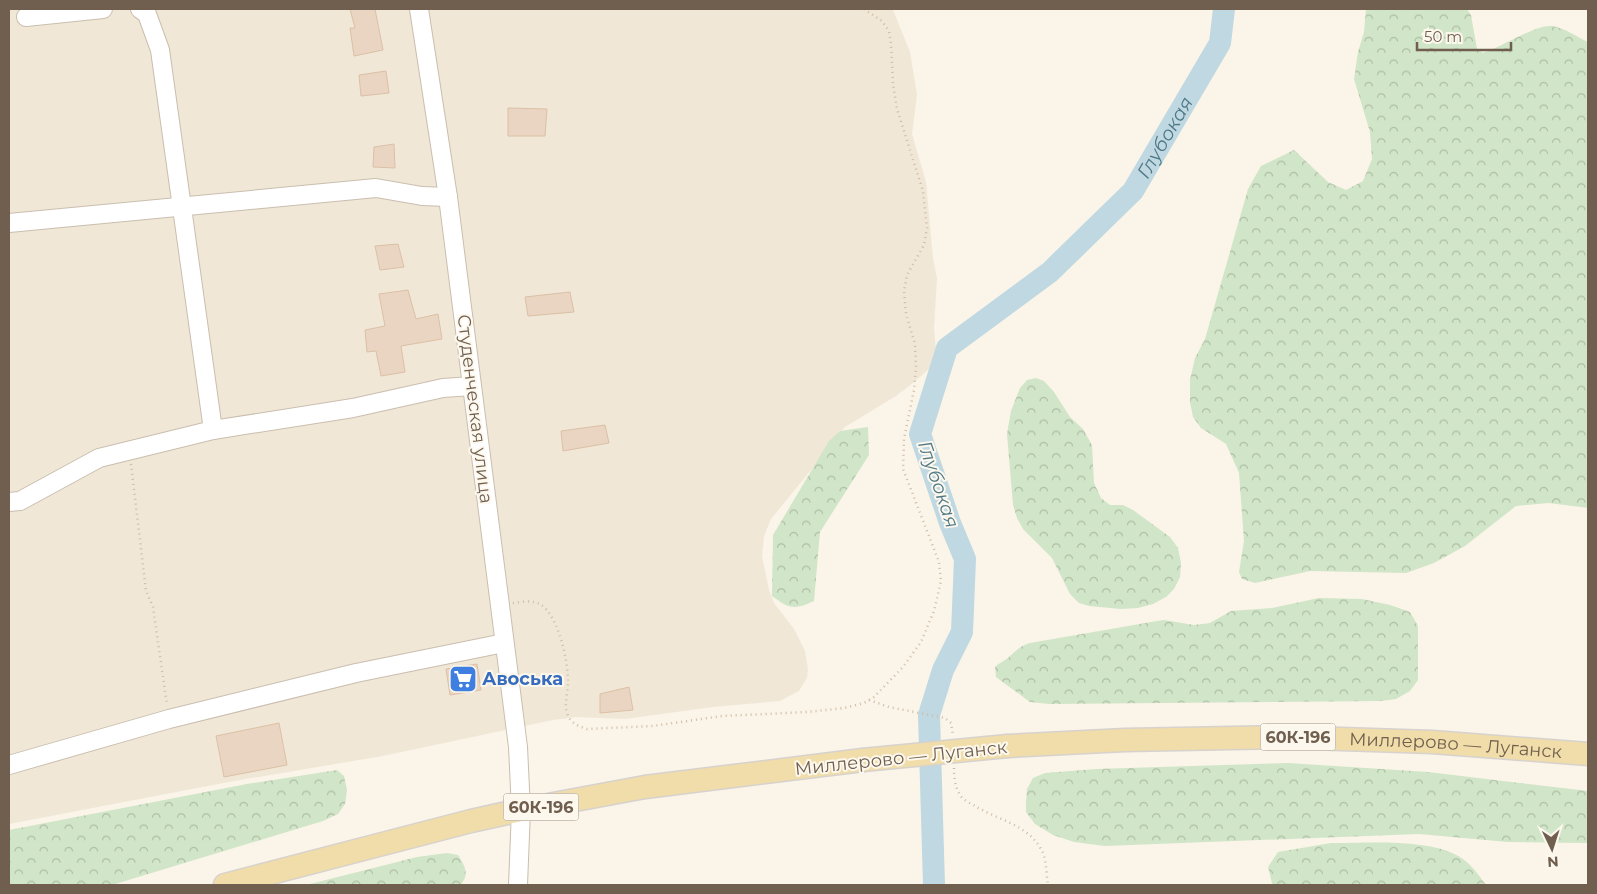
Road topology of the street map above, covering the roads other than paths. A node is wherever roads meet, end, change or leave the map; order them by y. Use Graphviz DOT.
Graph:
graph roads {
  1 [pos="103,9"];
  2 [pos="140,9"];
  3 [pos="419,9"];
  4 [pos="26,17"];
  5 [pos="448,197"];
  6 [pos="182,206"];
  7 [pos="9,224"];
  8 [pos="472,386"];
  9 [pos="213,430"];
  10 [pos="9,502"];
  11 [pos="504,643"];
  12 [pos="1588,754"];
  13 [pos="9,765"];
  14 [pos="521,810"];
  15 [pos="225,885"];
  16 [pos="518,885"];
  1 -- 4 [label="street"];
  2 -- 6 [label="street"];
  3 -- 5 [label="street, Студенческая улица"];
  5 -- 6 [label="street"];
  5 -- 8 [label="street, Студенческая улица"];
  6 -- 7 [label="street"];
  6 -- 9 [label="street"];
  8 -- 9 [label="street"];
  8 -- 11 [label="street, Студенческая улица"];
  9 -- 10 [label="street"];
  11 -- 13 [label="street"];
  11 -- 14 [label="street, Студенческая улица"];
  12 -- 14 [label="main road, Миллерово — Луганск / 60К-196, bridge"];
  14 -- 15 [label="main road, Миллерово — Луганск / 60К-196"];
  14 -- 16 [label="street, Студенческая улица"];
}
